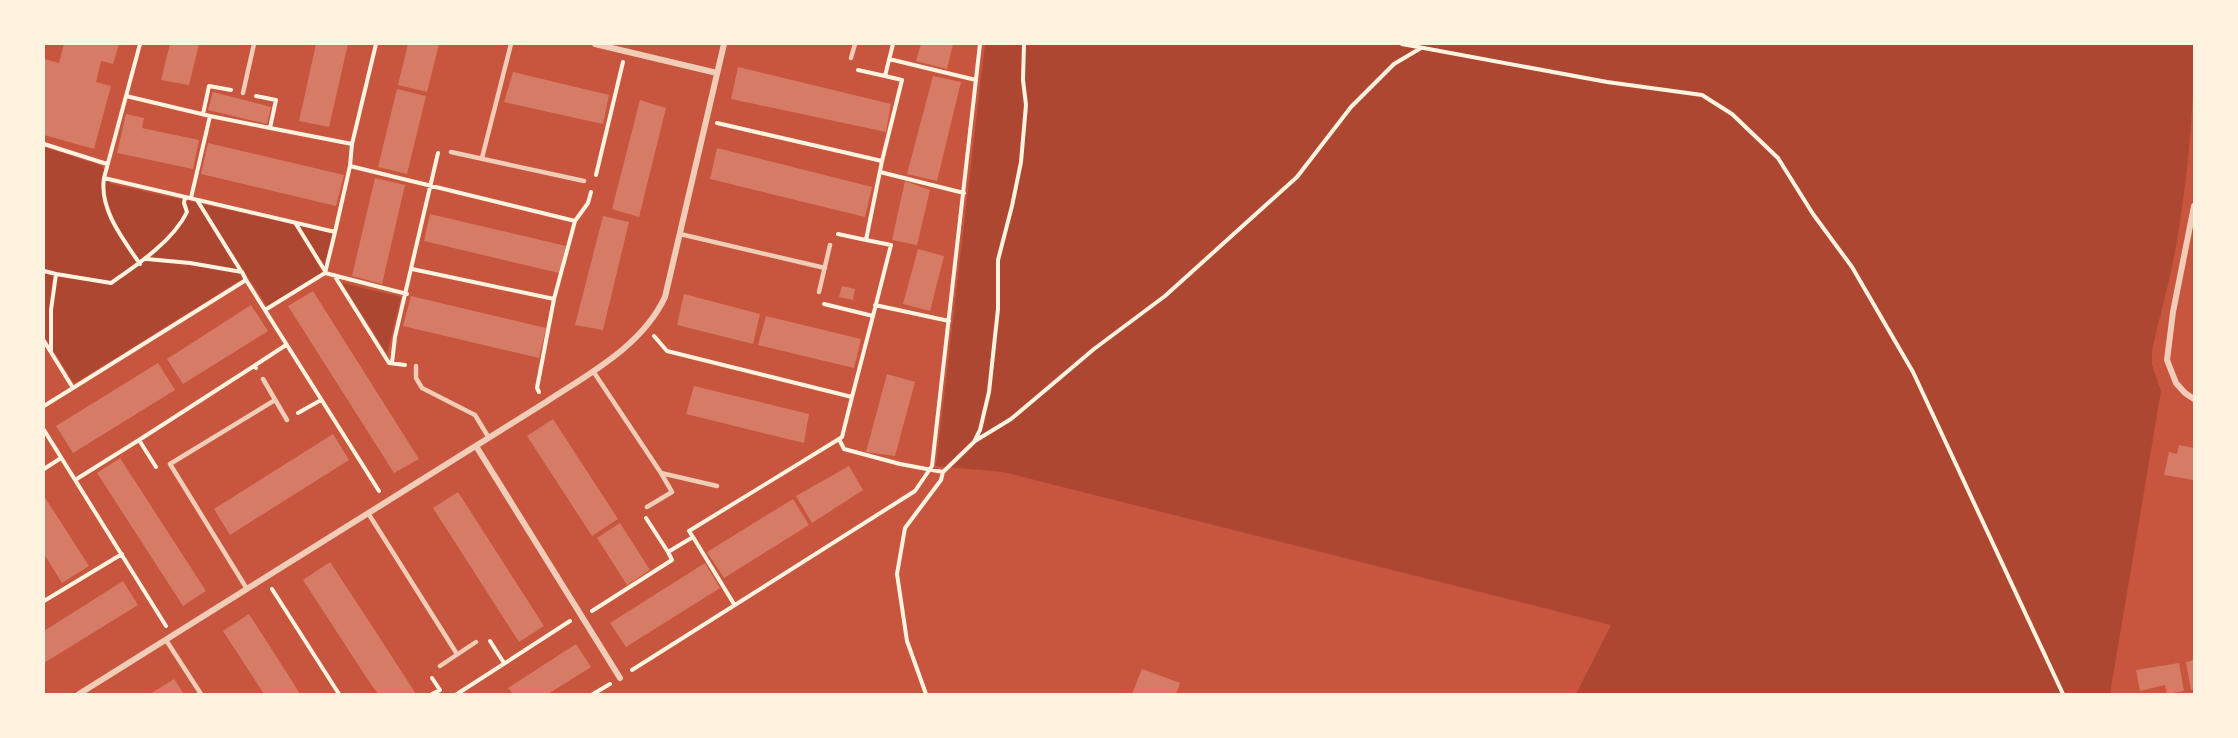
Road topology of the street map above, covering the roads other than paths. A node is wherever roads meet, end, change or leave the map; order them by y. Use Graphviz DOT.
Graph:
graph roads {
  1 [pos="255,44"];
  2 [pos="511,44"];
  3 [pos="595,44"];
  4 [pos="724,44"];
  5 [pos="855,44"];
  6 [pos="851,58"];
  7 [pos="717,73"];
  8 [pos="243,93"];
  9 [pos="452,152"];
  10 [pos="482,158"];
  11 [pos="584,181"];
  12 [pos="2194,206"];
  13 [pos="680,234"];
  14 [pos="830,245"];
  15 [pos="825,268"];
  16 [pos="819,292"];
  17 [pos="416,366"];
  18 [pos="593,371"];
  19 [pos="262,379"];
  20 [pos="2194,399"];
  21 [pos="275,400"];
  22 [pos="287,420"];
  23 [pos="489,438"];
  24 [pos="476,446"];
  25 [pos="661,474"];
  26 [pos="717,486"];
  27 [pos="647,507"];
  28 [pos="368,513"];
  29 [pos="247,590"];
  30 [pos="169,638"];
  31 [pos="476,642"];
  32 [pos="457,654"];
  33 [pos="440,666"];
  34 [pos="620,678"];
  35 [pos="79,694"];
  36 [pos="201,694"];
  1 -- 8 [label="lane"];
  2 -- 10 [label="lane"];
  3 -- 7 [label="street"];
  4 -- 7 [label="street"];
  5 -- 6 [label="lane"];
  7 -- 13 [label="street"];
  9 -- 10 [label="lane"];
  10 -- 11 [label="lane"];
  12 -- 20 [label="street"];
  13 -- 15 [label="lane"];
  13 -- 18 [label="street"];
  14 -- 15 [label="lane"];
  15 -- 16 [label="lane"];
  17 -- 23 [label="lane"];
  18 -- 23 [label="street"];
  18 -- 25 [label="lane"];
  19 -- 21 [label="lane"];
  21 -- 22 [label="lane"];
  21 -- 29 [label="lane"];
  23 -- 24 [label="street"];
  24 -- 28 [label="street"];
  24 -- 34 [label="street"];
  25 -- 26 [label="lane"];
  25 -- 27 [label="lane"];
  28 -- 29 [label="street"];
  28 -- 32 [label="lane"];
  29 -- 30 [label="street"];
  30 -- 35 [label="street"];
  30 -- 36 [label="lane"];
  31 -- 32 [label="lane"];
  32 -- 33 [label="lane"];
}
